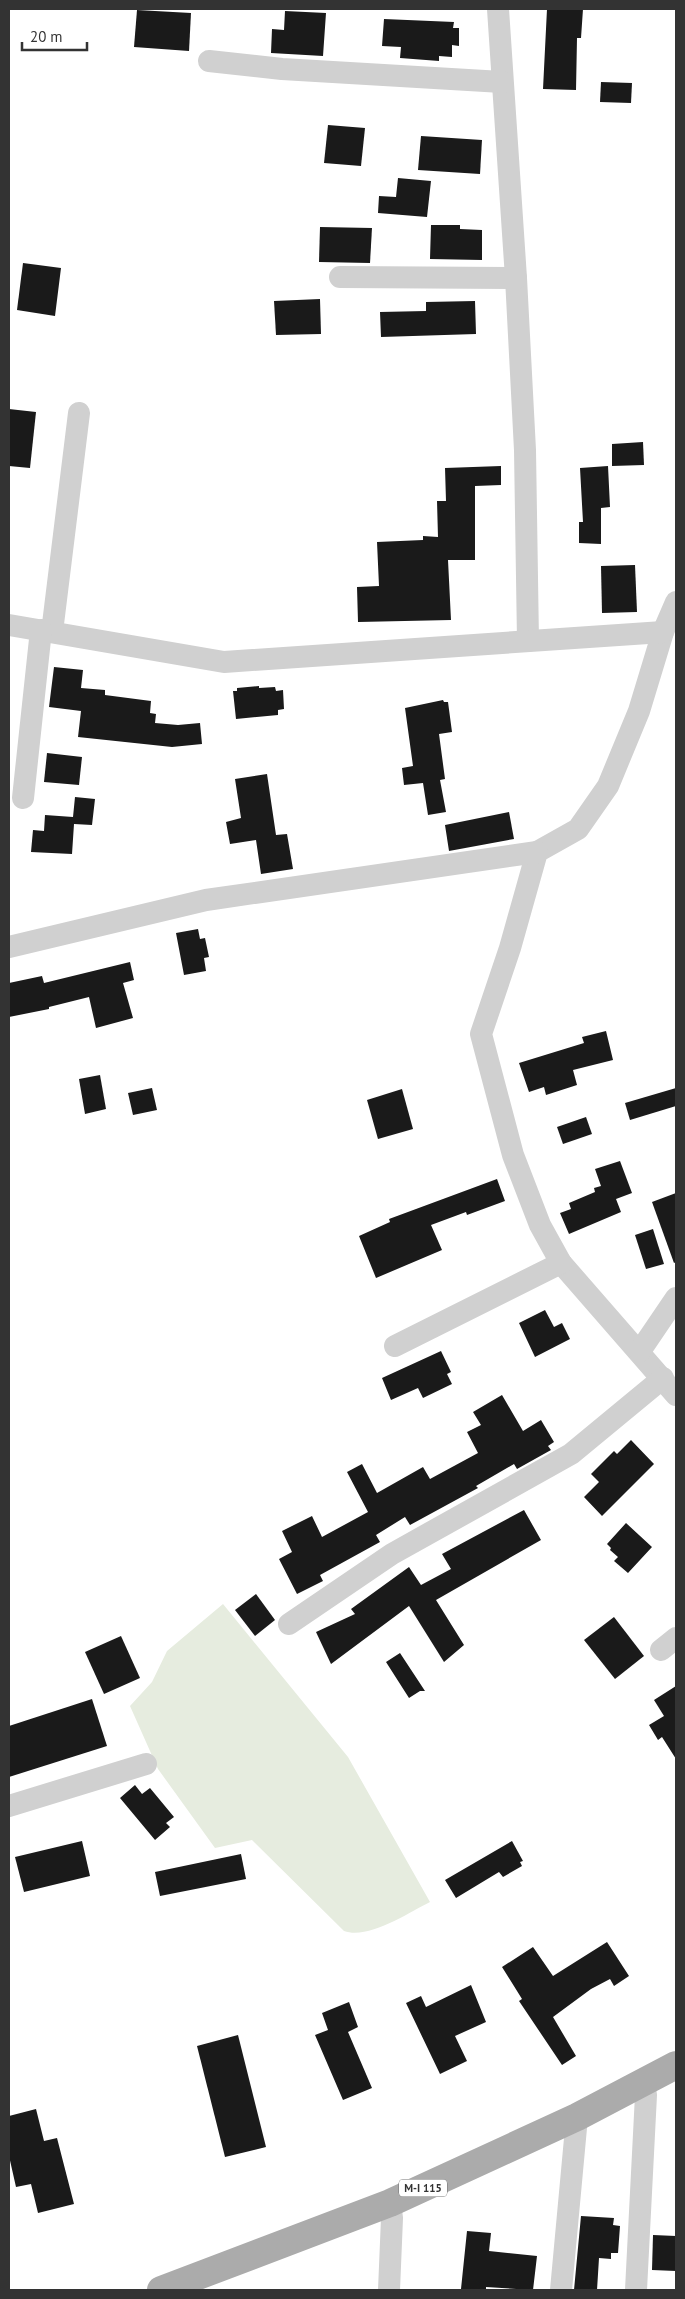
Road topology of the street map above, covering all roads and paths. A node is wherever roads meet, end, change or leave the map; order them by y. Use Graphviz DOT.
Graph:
graph roads {
  1 [pos="498,9"];
  2 [pos="209,61"];
  3 [pos="502,82"];
  4 [pos="340,277"];
  5 [pos="516,278"];
  6 [pos="79,413"];
  7 [pos="676,602"];
  8 [pos="9,625"];
  9 [pos="46,631"];
  10 [pos="663,632"];
  11 [pos="528,641"];
  12 [pos="22,798"];
  13 [pos="537,852"];
  14 [pos="9,947"];
  15 [pos="561,1263"];
  16 [pos="676,1298"];
  17 [pos="395,1346"];
  18 [pos="640,1351"];
  19 [pos="670,1387"];
  20 [pos="289,1624"];
  21 [pos="146,1764"];
  22 [pos="9,1806"];
  23 [pos="676,2064"];
  24 [pos="644,2083"];
  25 [pos="577,2117"];
  26 [pos="390,2203"];
  27 [pos="162,2290"];
  28 [pos="389,2290"];
  29 [pos="560,2290"];
  30 [pos="636,2290"];
  1 -- 3 [label="street"];
  2 -- 3 [label="street"];
  3 -- 5 [label="street"];
  4 -- 5 [label="street"];
  5 -- 11 [label="street"];
  6 -- 9 [label="street"];
  7 -- 10 [label="street"];
  8 -- 9 [label="street"];
  9 -- 11 [label="street"];
  9 -- 12 [label="street"];
  10 -- 11 [label="street"];
  10 -- 13 [label="street"];
  13 -- 14 [label="street"];
  13 -- 15 [label="street"];
  15 -- 17 [label="street"];
  15 -- 18 [label="street"];
  16 -- 18 [label="street"];
  18 -- 19 [label="street"];
  19 -- 20 [label="street"];
  21 -- 22 [label="street"];
  23 -- 24 [label="main road, M-I 115"];
  24 -- 25 [label="main road, M-I 115"];
  24 -- 30 [label="street"];
  25 -- 26 [label="main road, M-I 115"];
  25 -- 29 [label="street"];
  26 -- 27 [label="main road, M-I 115"];
  26 -- 28 [label="street"];
}
